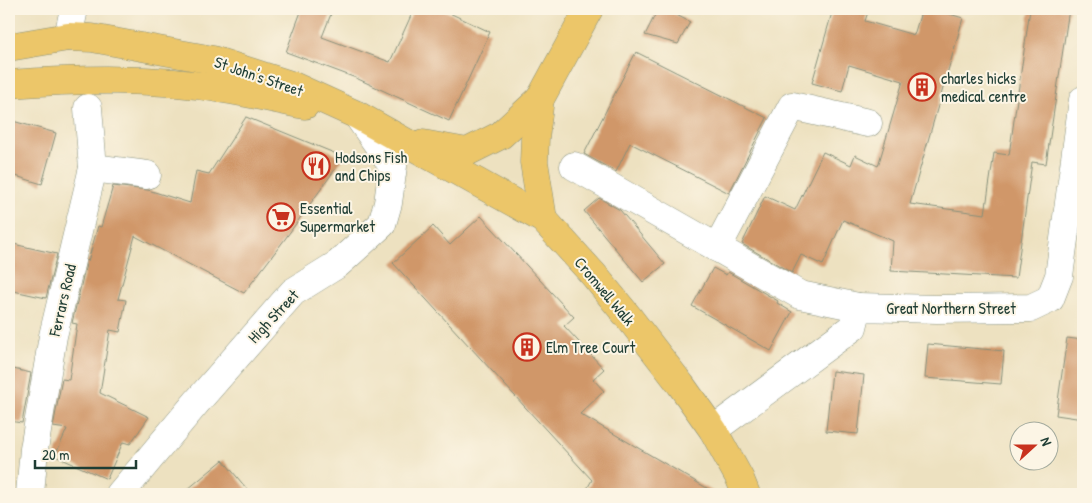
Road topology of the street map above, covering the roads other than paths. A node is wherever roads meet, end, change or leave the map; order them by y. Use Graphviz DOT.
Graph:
graph roads {
  1 [pos="74,9"];
  2 [pos="589,9"];
  3 [pos="68,37"];
  4 [pos="9,47"];
  5 [pos="9,84"];
  6 [pos="540,100"];
  7 [pos="1083,100"];
  8 [pos="88,108"];
  9 [pos="356,115"];
  10 [pos="868,123"];
  11 [pos="402,140"];
  12 [pos="574,166"];
  13 [pos="93,168"];
  14 [pos="147,175"];
  15 [pos="487,189"];
  16 [pos="543,219"];
  17 [pos="717,248"];
  18 [pos="858,307"];
  19 [pos="713,430"];
  20 [pos="23,485"];
  21 [pos="120,494"];
  22 [pos="746,494"];
  1 -- 3 [label="street"];
  2 -- 6 [label="main road"];
  3 -- 4 [label="main road, St John's Street"];
  3 -- 9 [label="main road, St John's Street"];
  5 -- 9 [label="main road"];
  6 -- 11 [label="main road"];
  6 -- 16 [label="main road"];
  7 -- 18 [label="street, Great Northern Street"];
  8 -- 13 [label="street, Ferrars Road"];
  9 -- 11 [label="main road, St John's Street"];
  9 -- 21 [label="street, High Street"];
  10 -- 17 [label="street"];
  11 -- 15 [label="main road, St John's Street"];
  12 -- 17 [label="street, Great Northern Street"];
  13 -- 14 [label="street"];
  13 -- 20 [label="street, Ferrars Road"];
  15 -- 16 [label="main road, Cromwell Walk"];
  16 -- 19 [label="main road, Cromwell Walk"];
  17 -- 18 [label="street, Great Northern Street"];
  18 -- 19 [label="street"];
  19 -- 22 [label="main road, Cromwell Walk"];
}
